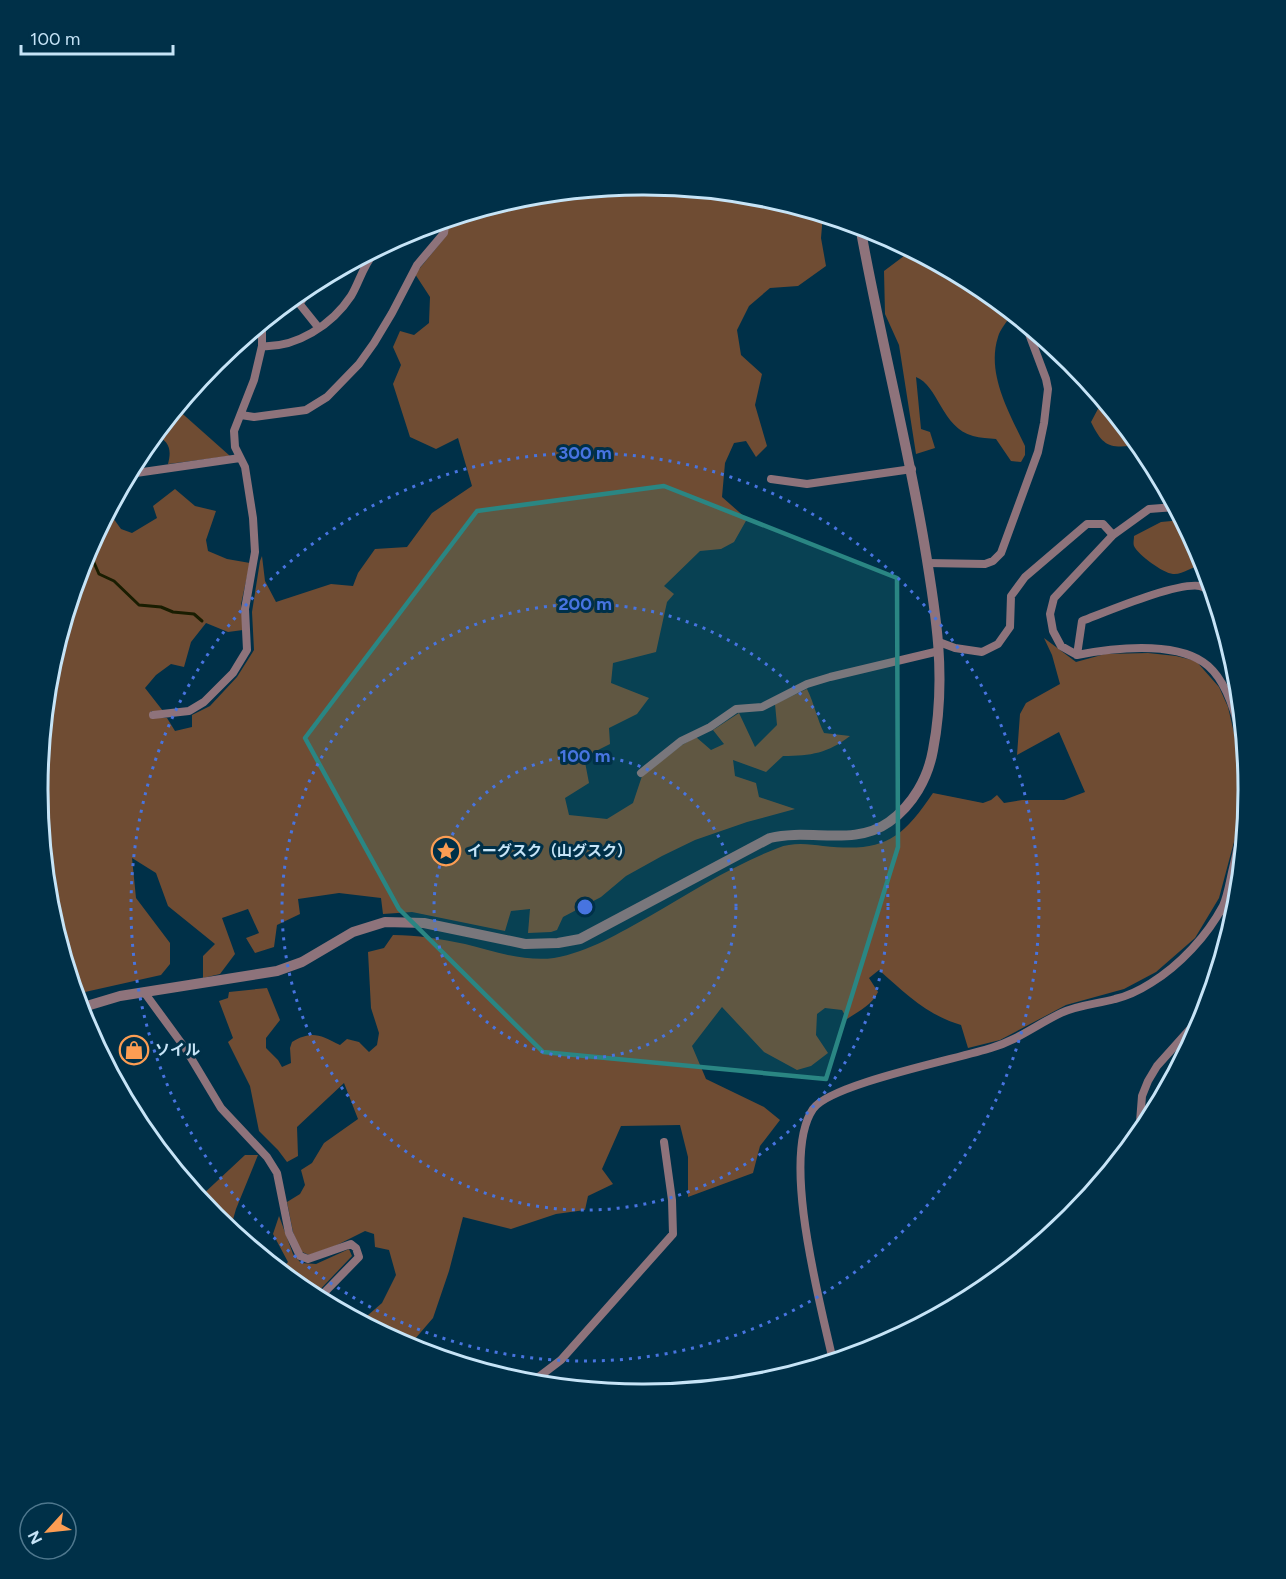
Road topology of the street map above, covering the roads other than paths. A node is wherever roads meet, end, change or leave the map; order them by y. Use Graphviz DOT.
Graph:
graph roads {
  1 [pos="445,229"];
  2 [pos="862,237"];
  3 [pos="369,262"];
  4 [pos="300,304"];
  5 [pos="318,327"];
  6 [pos="262,333"];
  7 [pos="1031,339"];
  8 [pos="262,346"];
  9 [pos="241,415"];
  10 [pos="240,458"];
  11 [pos="912,469"];
  12 [pos="140,472"];
  13 [pos="771,479"];
  14 [pos="1167,508"];
  15 [pos="1113,535"];
  16 [pos="927,563"];
  17 [pos="1202,587"];
  18 [pos="939,647"];
  19 [pos="1077,655"];
  20 [pos="1232,705"];
  21 [pos="153,715"];
  22 [pos="641,773"];
  23 [pos="1233,867"];
  24 [pos="1225,902"];
  25 [pos="1226,910"];
  26 [pos="144,992"];
  27 [pos="89,1005"];
  28 [pos="1185,1034"];
  29 [pos="1140,1116"];
  30 [pos="664,1142"];
  31 [pos="325,1292"];
  32 [pos="831,1354"];
  33 [pos="541,1375"];
  1 -- 9 [label="street"];
  2 -- 11 [label="street"];
  3 -- 5 [label="street"];
  4 -- 5 [label="street"];
  5 -- 8 [label="street"];
  6 -- 8 [label="street"];
  7 -- 16 [label="street"];
  8 -- 9 [label="street"];
  9 -- 10 [label="street"];
  10 -- 12 [label="street"];
  10 -- 21 [label="street"];
  11 -- 13 [label="street"];
  11 -- 16 [label="street"];
  14 -- 15 [label="street"];
  15 -- 18 [label="street"];
  15 -- 19 [label="street"];
  16 -- 18 [label="street"];
  17 -- 19 [label="street"];
  18 -- 22 [label="street"];
  18 -- 26 [label="street"];
  19 -- 20 [label="street"];
  23 -- 24 [label="street"];
  24 -- 25 [label="street"];
  24 -- 32 [label="street"];
  26 -- 27 [label="street"];
  26 -- 31 [label="street"];
  28 -- 29 [label="street"];
  30 -- 33 [label="street"];
}
